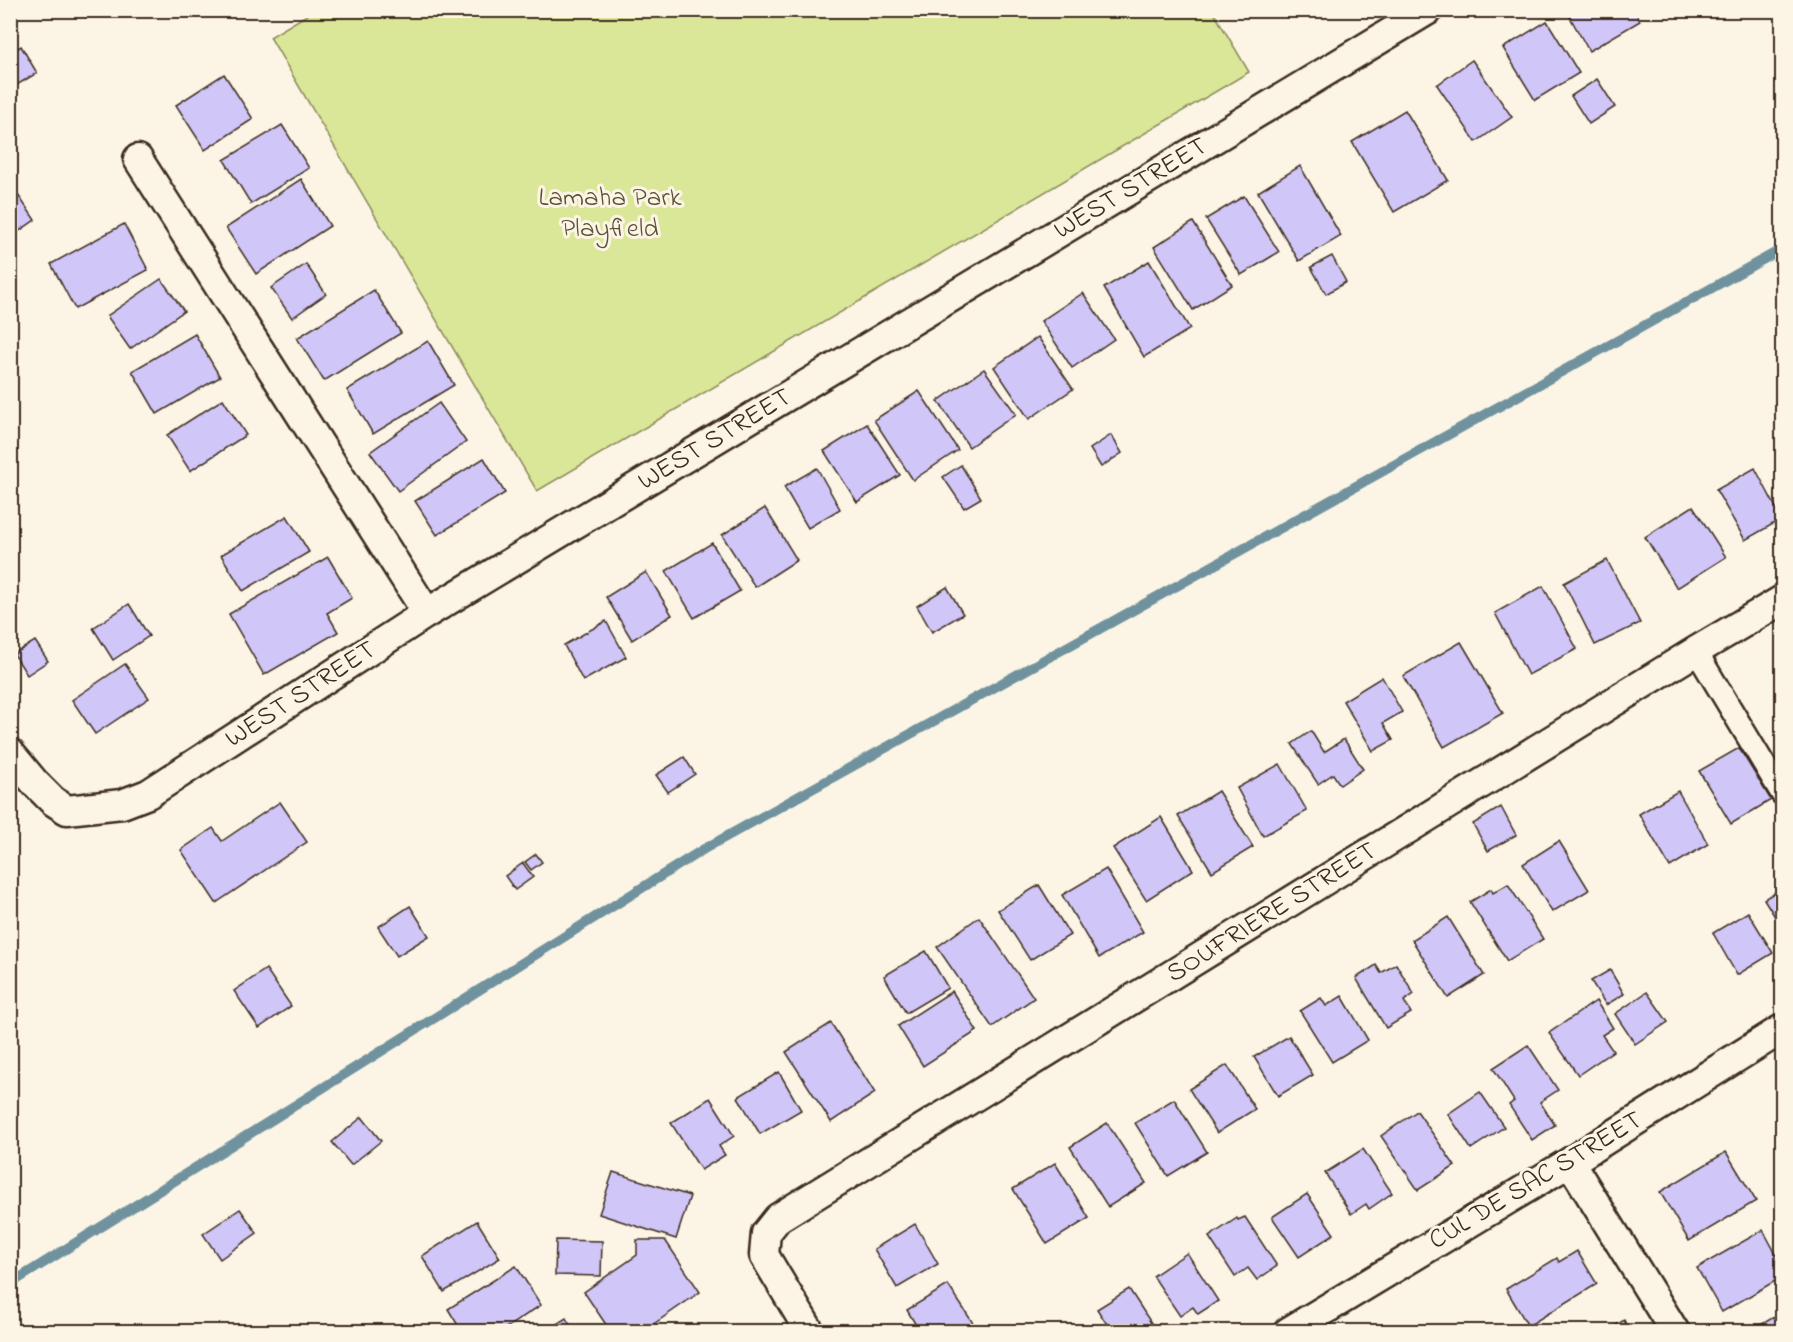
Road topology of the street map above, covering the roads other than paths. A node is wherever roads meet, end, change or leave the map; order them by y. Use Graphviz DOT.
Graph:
graph roads {
  1 [pos="1428,10"];
  2 [pos="138,159"];
  3 [pos="1782,600"];
  4 [pos="427,613"];
  5 [pos="1696,651"];
  6 [pos="10,753"];
  7 [pos="1782,794"];
  8 [pos="1782,1029"];
  9 [pos="1570,1162"];
  10 [pos="810,1332"];
  11 [pos="1288,1332"];
  12 [pos="1676,1332"];
  1 -- 4 [label="street, WEST STREET"];
  2 -- 4 [label="street"];
  3 -- 5 [label="street, SOUFRIERE STREET"];
  4 -- 6 [label="street, WEST STREET"];
  5 -- 7 [label="street"];
  5 -- 10 [label="street, SOUFRIERE STREET"];
  8 -- 9 [label="street, CUL DE SAC STREET"];
  9 -- 11 [label="street, CUL DE SAC STREET"];
  9 -- 12 [label="street"];
}
